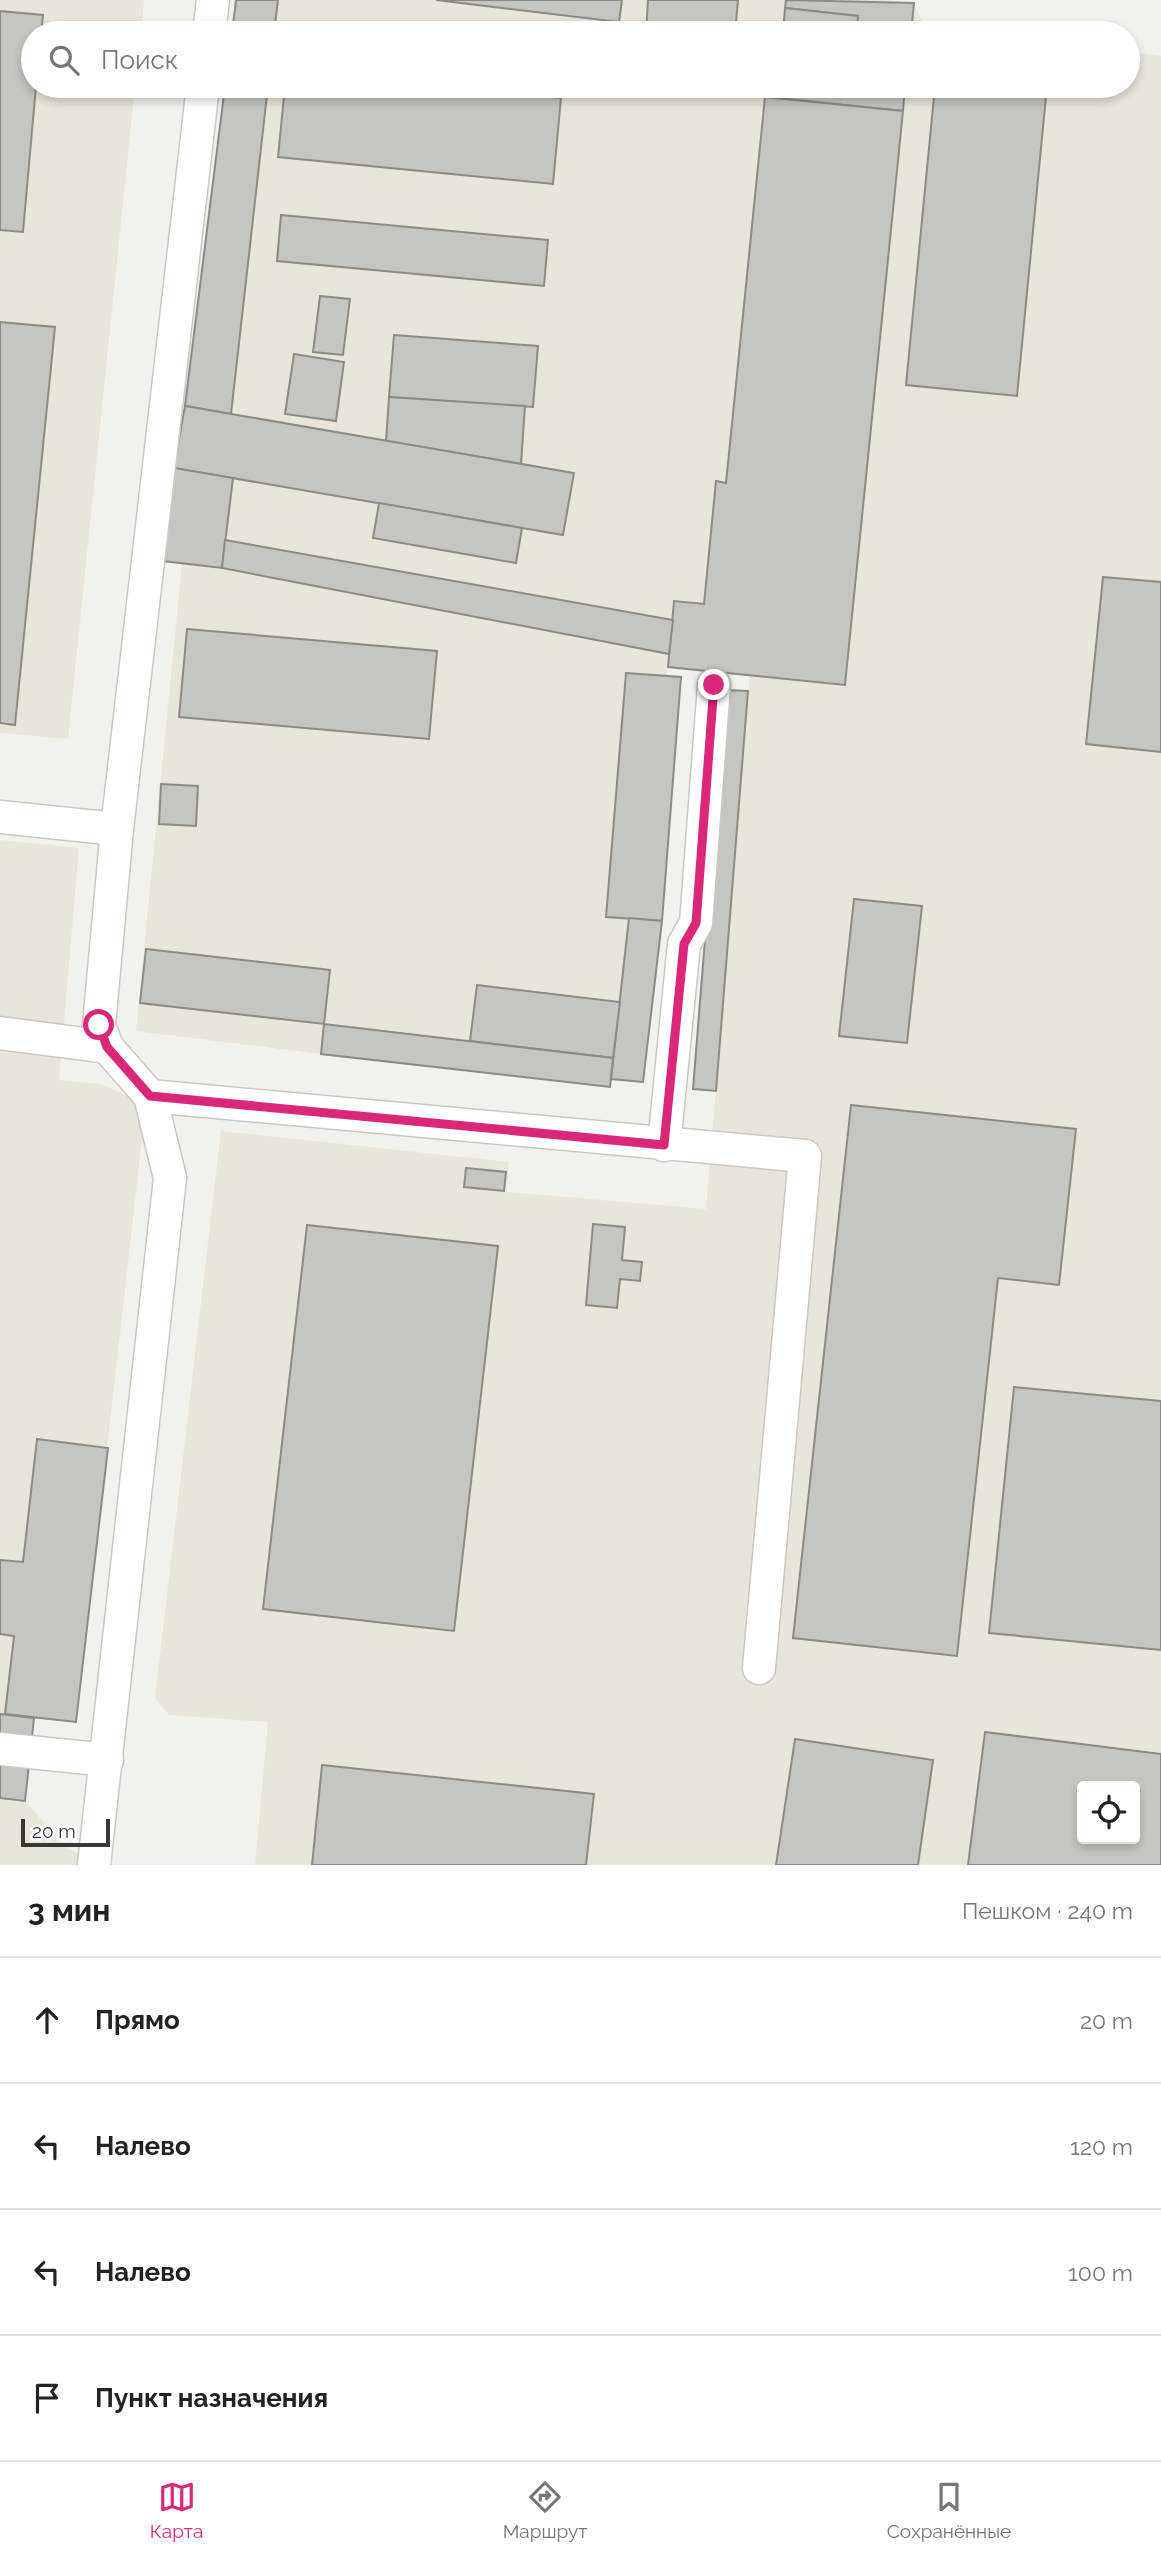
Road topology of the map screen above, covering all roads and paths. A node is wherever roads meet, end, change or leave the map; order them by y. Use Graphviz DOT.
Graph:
graph roads {
  1 [pos="213,0"];
  2 [pos="210,21"];
  3 [pos="202,98"];
  4 [pos="714,685"];
  5 [pos="0,817"];
  6 [pos="117,829"];
  7 [pos="0,1033"];
  8 [pos="107,1047"];
  9 [pos="150,1096"];
  10 [pos="664,1145"];
  11 [pos="759,1668"];
  12 [pos="0,1749"];
  13 [pos="107,1760"];
  14 [pos="94,1865"];
  1 -- 2 [label="lane"];
  3 -- 6 [label="lane"];
  4 -- 10 [label="lane"];
  5 -- 6 [label="lane"];
  6 -- 8 [label="lane"];
  7 -- 8 [label="lane"];
  8 -- 9 [label="lane"];
  9 -- 10 [label="lane"];
  9 -- 13 [label="lane"];
  10 -- 11 [label="lane"];
  12 -- 13 [label="lane"];
  13 -- 14 [label="lane"];
}
